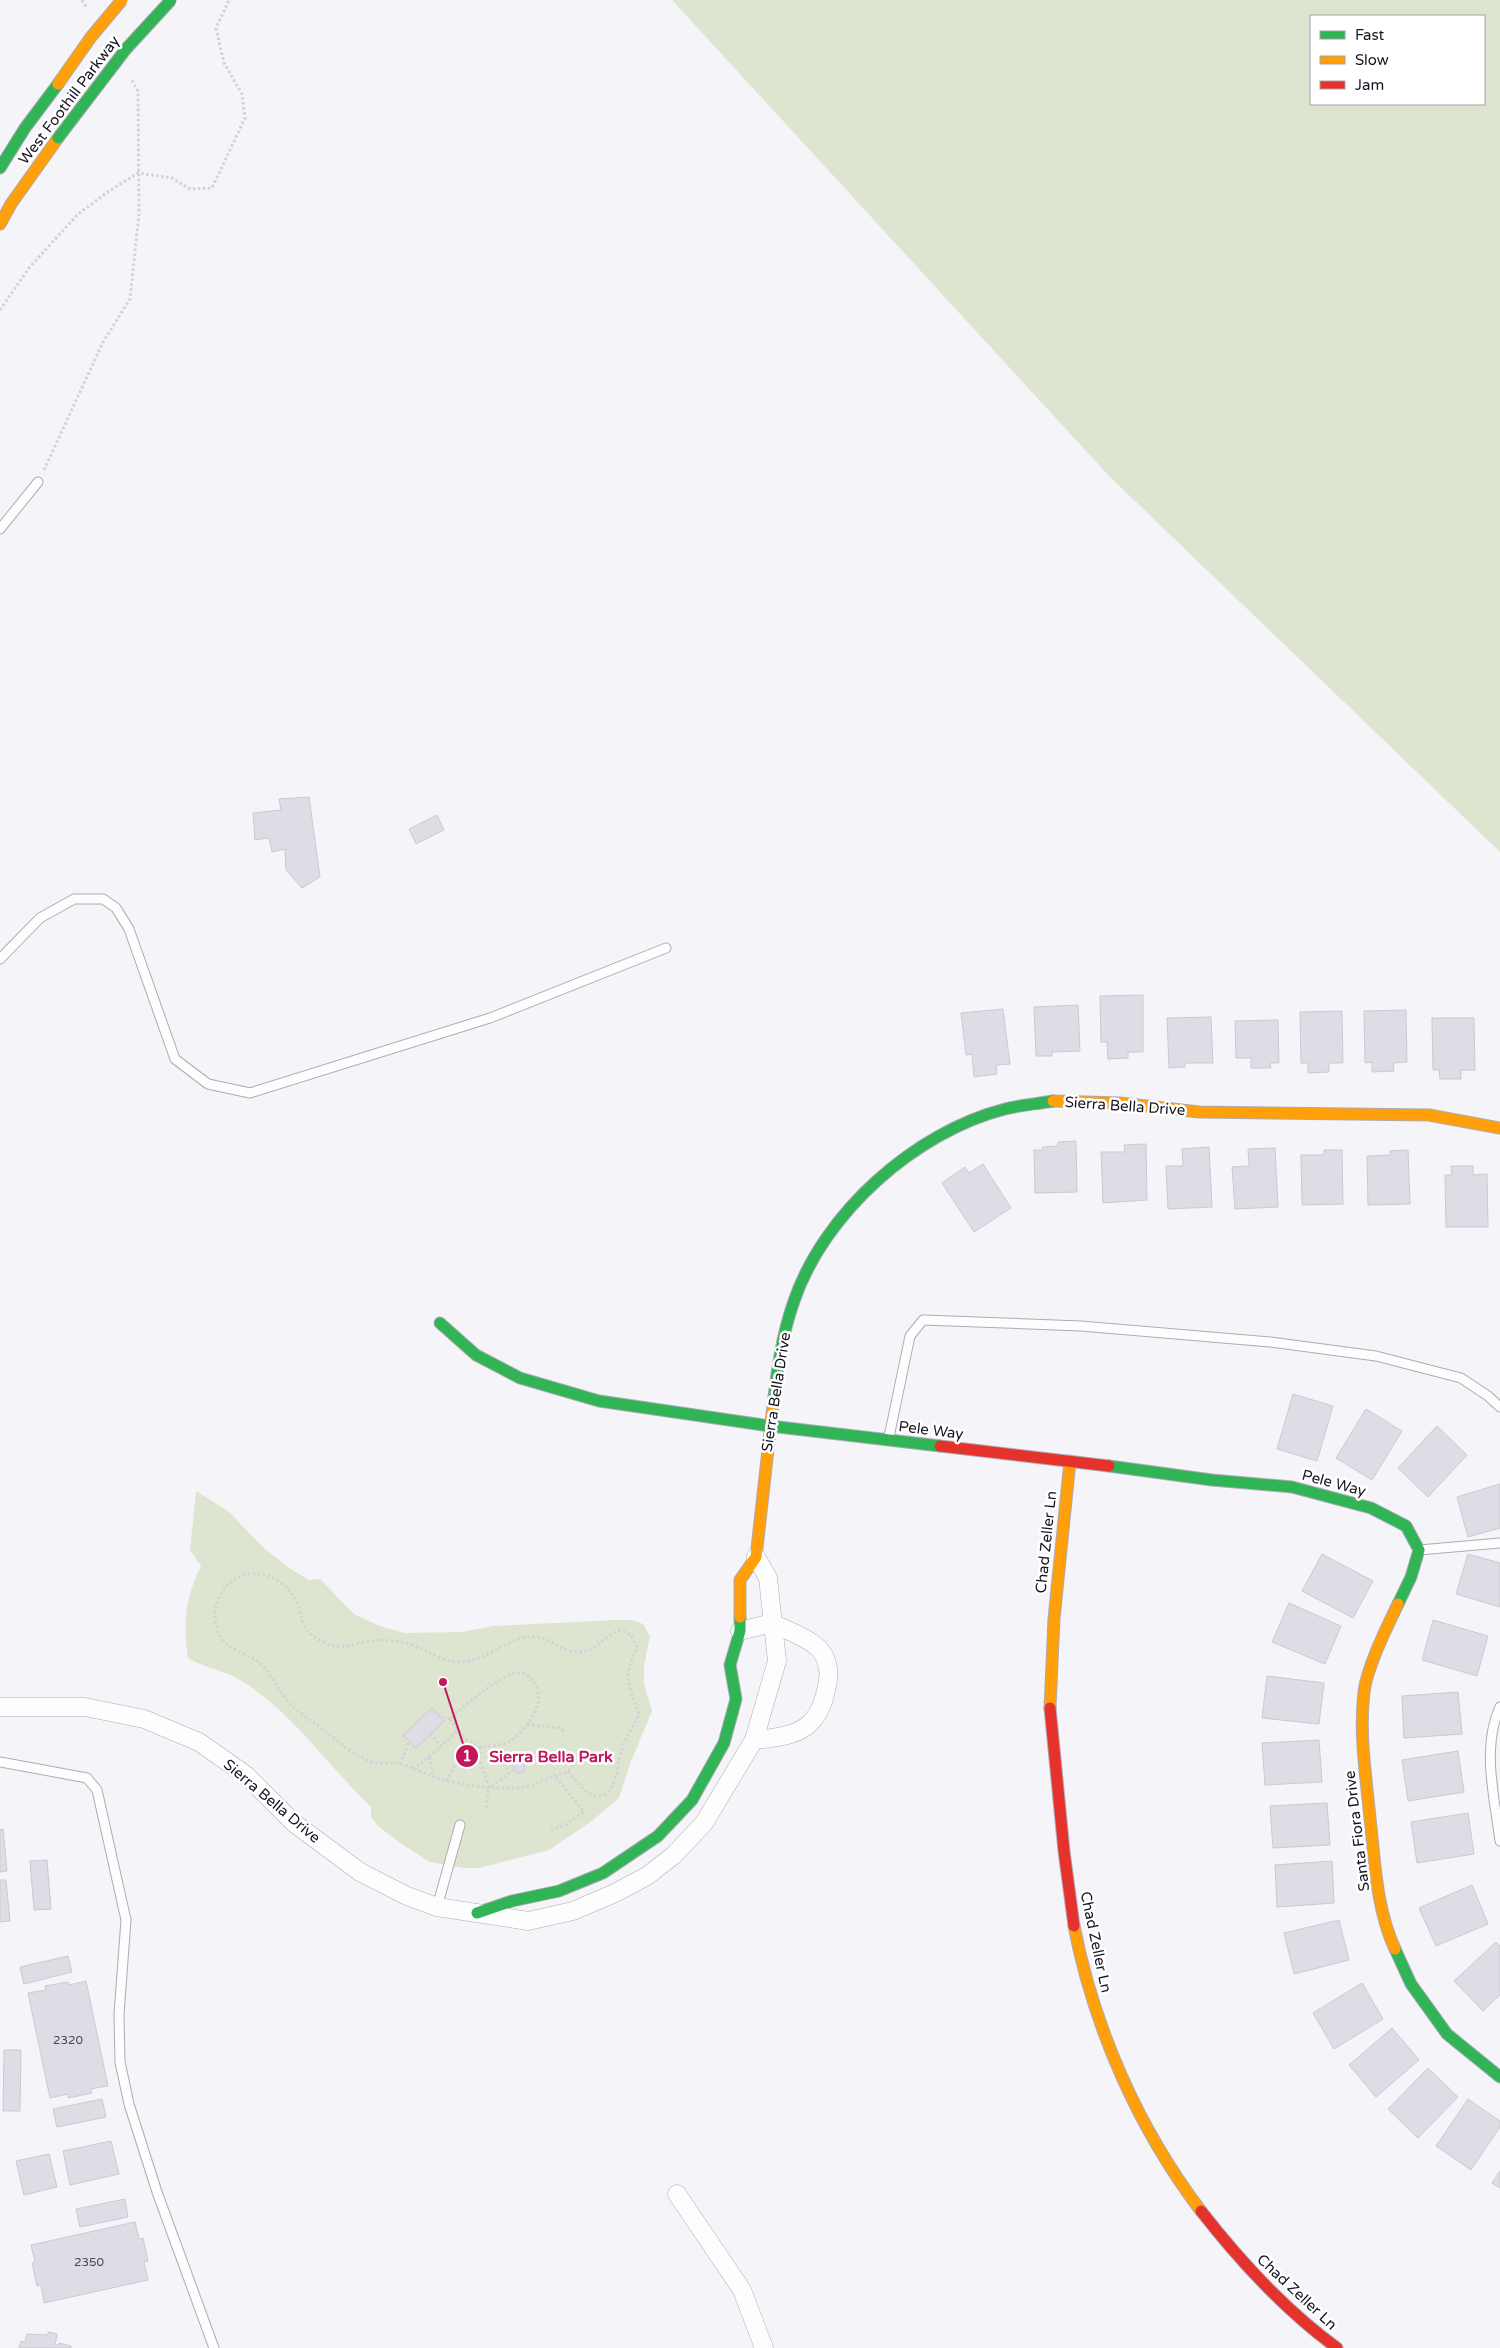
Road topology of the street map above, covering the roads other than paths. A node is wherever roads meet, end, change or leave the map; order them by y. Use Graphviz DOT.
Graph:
graph roads {
  1 [pos="122,0"];
  2 [pos="171,0"];
  3 [pos="0,168"];
  4 [pos="0,224"];
  5 [pos="38,482"];
  6 [pos="0,529"];
  7 [pos="666,948"];
  8 [pos="0,958"];
  9 [pos="1500,1128"];
  10 [pos="440,1323"];
  11 [pos="1500,1406"];
  12 [pos="770,1426"];
  13 [pos="889,1440"];
  14 [pos="1070,1461"];
  15 [pos="1500,1543"];
  16 [pos="1419,1550"];
  17 [pos="756,1557"];
  18 [pos="772,1623"];
  19 [pos="740,1631"];
  20 [pos="0,1707"];
  21 [pos="1500,1707"];
  22 [pos="754,1740"];
  23 [pos="0,1762"];
  24 [pos="460,1825"];
  25 [pos="1500,1842"];
  26 [pos="437,1906"];
  27 [pos="477,1913"];
  28 [pos="1500,2077"];
  29 [pos="677,2194"];
  30 [pos="1328,2346"];
  31 [pos="214,2348"];
  32 [pos="764,2348"];
  1 -- 3 [label="street, West Foothill Parkway, bridge"];
  2 -- 4 [label="street, West Foothill Parkway, bridge"];
  5 -- 6 [label="lane"];
  7 -- 8 [label="lane"];
  9 -- 12 [label="street, Sierra Bella Drive"];
  10 -- 12 [label="street, Pele Way"];
  11 -- 13 [label="lane"];
  12 -- 13 [label="street, Pele Way"];
  12 -- 17 [label="street, Sierra Bella Drive"];
  13 -- 14 [label="street, Pele Way"];
  14 -- 16 [label="street, Pele Way"];
  14 -- 30 [label="street, Chad Zeller Ln"];
  15 -- 16 [label="lane"];
  16 -- 28 [label="street, Santa Fiora Drive"];
  17 -- 18 [label="street, Sierra Bella Drive"];
  17 -- 19 [label="street, Sierra Bella Drive"];
  18 -- 19 [label="street"];
  18 -- 22 [label="street, Sierra Bella Drive"];
  18 -- 22 [label="street"];
  19 -- 27 [label="street, Sierra Bella Drive"];
  20 -- 26 [label="street, Sierra Bella Drive"];
  21 -- 25 [label="lane"];
  22 -- 27 [label="street, Sierra Bella Drive"];
  23 -- 31 [label="lane"];
  24 -- 26 [label="lane"];
  26 -- 27 [label="street, Sierra Bella Drive"];
  29 -- 32 [label="street"];
}
